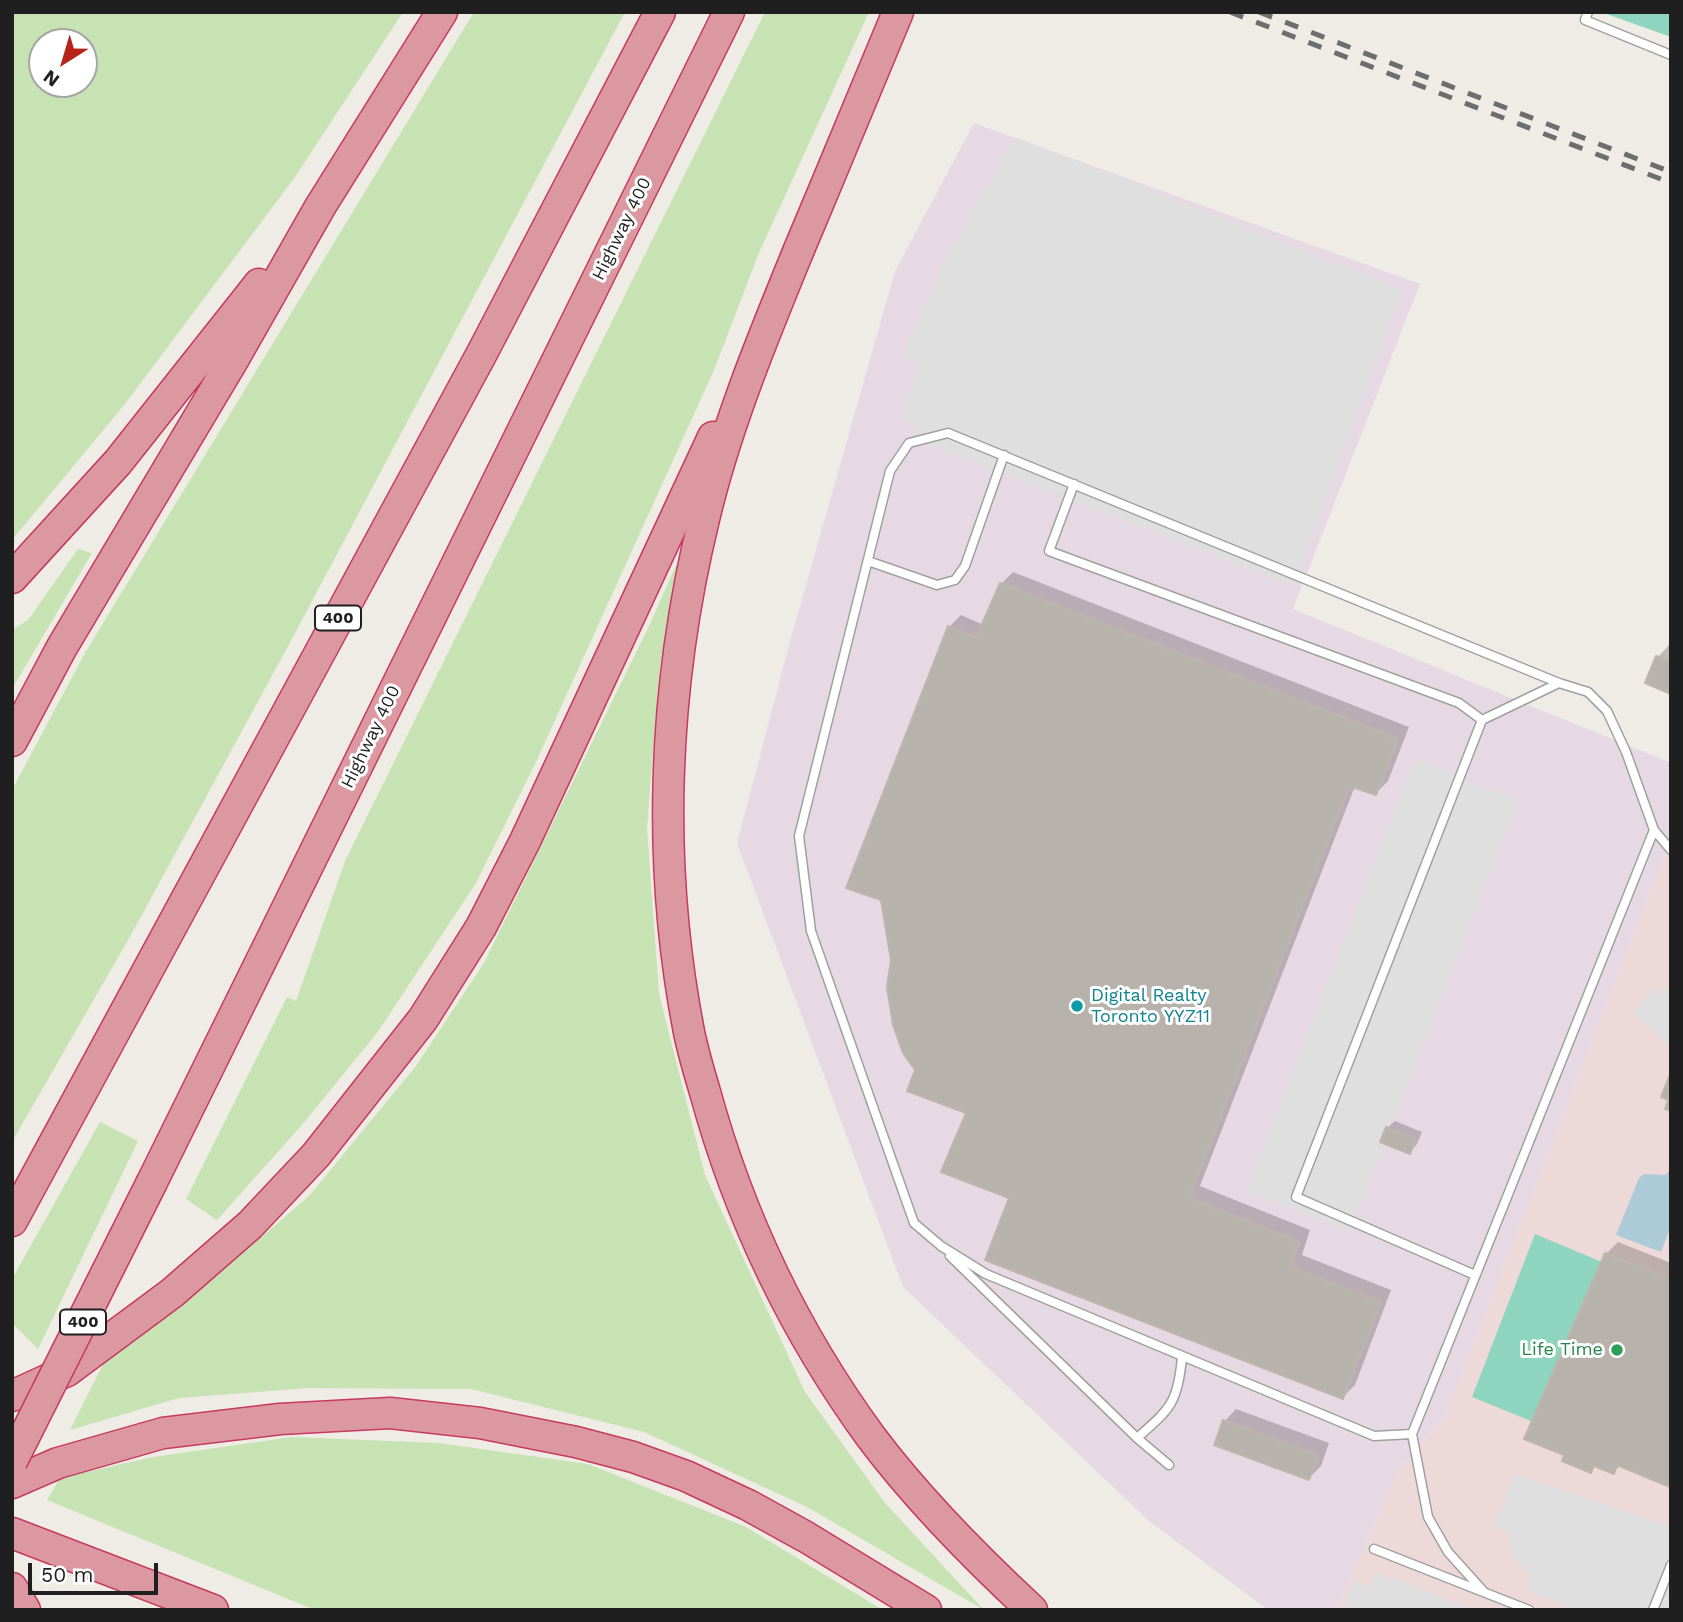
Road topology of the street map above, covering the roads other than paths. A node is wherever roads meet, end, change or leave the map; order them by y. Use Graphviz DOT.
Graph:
graph roads {
  1 [pos="442,12"];
  2 [pos="660,12"];
  3 [pos="729,12"];
  4 [pos="898,12"];
  5 [pos="1588,12"];
  6 [pos="1671,55"];
  7 [pos="320,207"];
  8 [pos="770,320"];
  9 [pos="1004,455"];
  10 [pos="1074,484"];
  11 [pos="868,561"];
  12 [pos="12,578"];
  13 [pos="1559,683"];
  14 [pos="1482,720"];
  15 [pos="12,741"];
  16 [pos="1654,830"];
  17 [pos="1671,850"];
  18 [pos="12,1221"];
  19 [pos="941,1246"];
  20 [pos="1475,1275"];
  21 [pos="1182,1357"];
  22 [pos="12,1396"];
  23 [pos="1412,1434"];
  24 [pos="1137,1438"];
  25 [pos="12,1461"];
  26 [pos="1169,1465"];
  27 [pos="12,1483"];
  28 [pos="21,1537"];
  29 [pos="1374,1549"];
  30 [pos="1671,1564"];
  31 [pos="12,1588"];
  32 [pos="1484,1591"];
  33 [pos="24,1610"];
  34 [pos="213,1610"];
  35 [pos="926,1610"];
  36 [pos="1032,1610"];
  37 [pos="1530,1610"];
  38 [pos="1653,1610"];
  1 -- 7 [label="highway"];
  2 -- 18 [label="highway, 400"];
  3 -- 25 [label="highway, Highway 400 / 400, bridge"];
  4 -- 8 [label="highway"];
  5 -- 6 [label="lane"];
  7 -- 12 [label="highway"];
  7 -- 15 [label="highway"];
  8 -- 22 [label="highway"];
  8 -- 36 [label="highway"];
  9 -- 10 [label="lane"];
  9 -- 11 [label="lane"];
  9 -- 11 [label="lane"];
  10 -- 13 [label="lane"];
  10 -- 14 [label="lane"];
  11 -- 19 [label="lane"];
  13 -- 14 [label="lane"];
  13 -- 16 [label="lane"];
  14 -- 20 [label="lane"];
  16 -- 17 [label="lane"];
  16 -- 20 [label="lane"];
  19 -- 21 [label="lane"];
  19 -- 24 [label="lane"];
  20 -- 23 [label="lane"];
  21 -- 23 [label="lane"];
  21 -- 24 [label="lane"];
  23 -- 32 [label="lane"];
  24 -- 26 [label="lane"];
  27 -- 35 [label="highway"];
  28 -- 34 [label="highway"];
  29 -- 32 [label="lane"];
  30 -- 38 [label="lane"];
  31 -- 33 [label="highway"];
  32 -- 37 [label="lane"];
}
